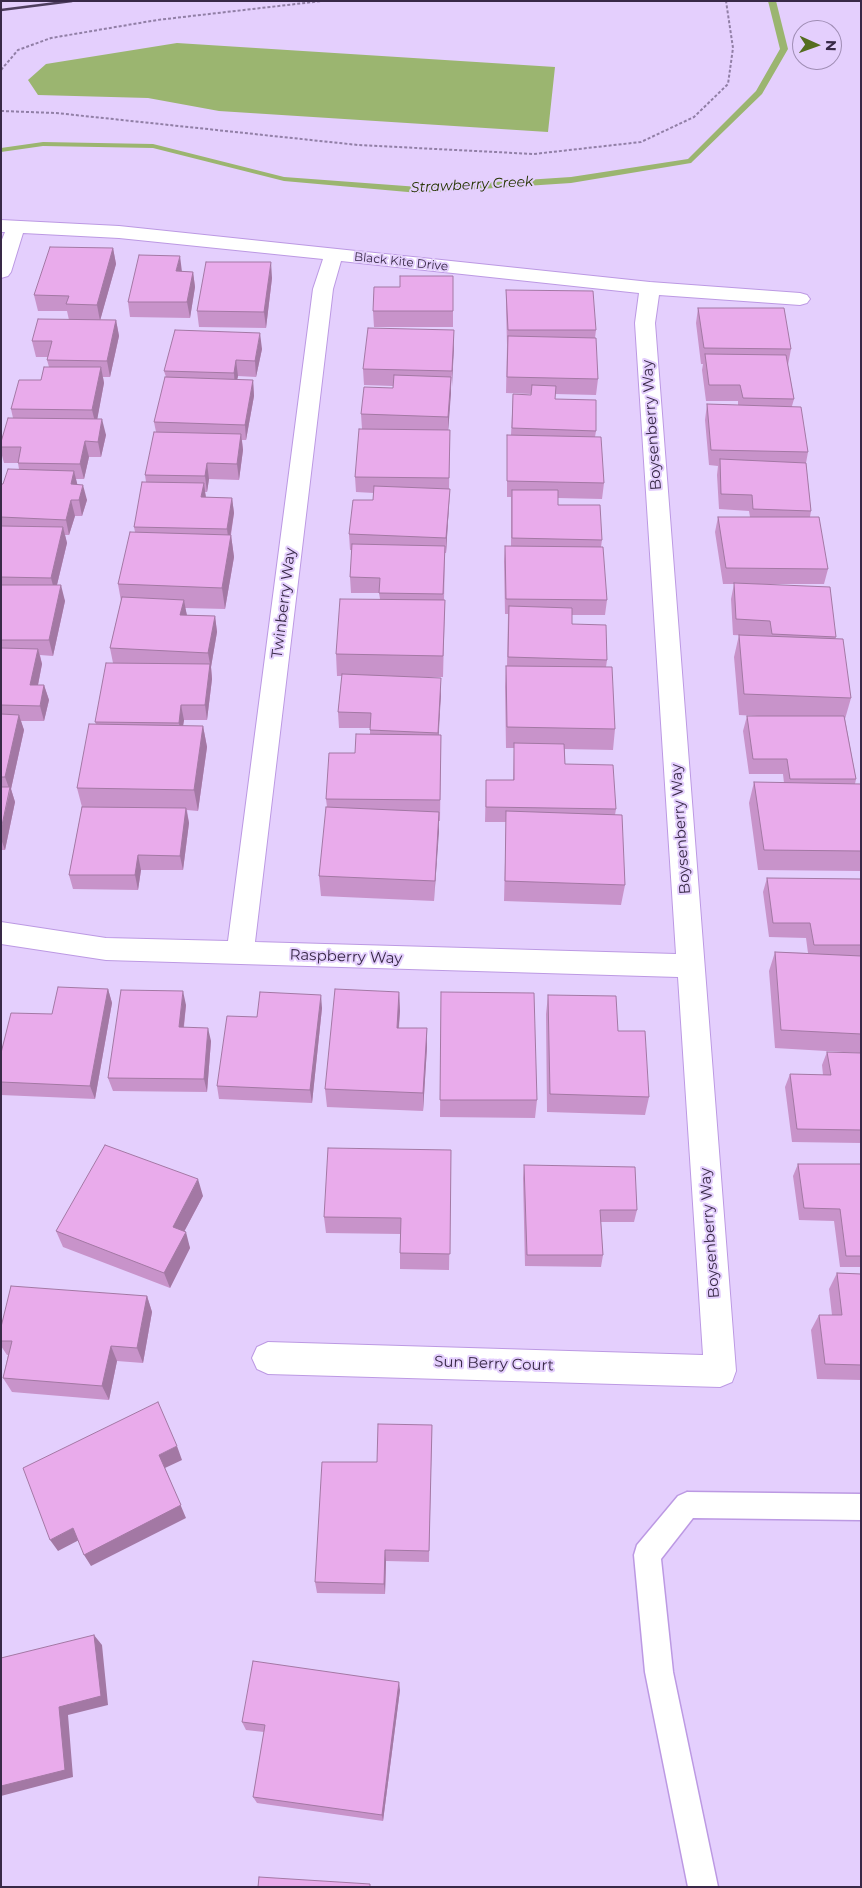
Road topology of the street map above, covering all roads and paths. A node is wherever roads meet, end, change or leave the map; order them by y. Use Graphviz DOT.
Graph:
graph roads {
  1 [pos="322,1"];
  2 [pos="726,1"];
  3 [pos="1,70"];
  4 [pos="1,112"];
  5 [pos="9,226"];
  6 [pos="334,254"];
  7 [pos="1,272"];
  8 [pos="650,288"];
  9 [pos="800,299"];
  10 [pos="1,933"];
  11 [pos="240,954"];
  12 [pos="691,966"];
  13 [pos="268,1358"];
  14 [pos="720,1371"];
  15 [pos="861,1507"];
  16 [pos="703,1887"];
  1 -- 3 [label="path"];
  2 -- 4 [label="path"];
  5 -- 6 [label="street, Black Kite Drive"];
  5 -- 7 [label="street"];
  6 -- 8 [label="street, Black Kite Drive"];
  6 -- 11 [label="street, Twinberry Way"];
  8 -- 9 [label="street, Black Kite Drive"];
  8 -- 12 [label="street, Boysenberry Way"];
  10 -- 11 [label="street, Raspberry Way"];
  11 -- 12 [label="street, Raspberry Way"];
  12 -- 14 [label="street, Boysenberry Way"];
  13 -- 14 [label="street, Sun Berry Court"];
  15 -- 16 [label="lane"];
}
